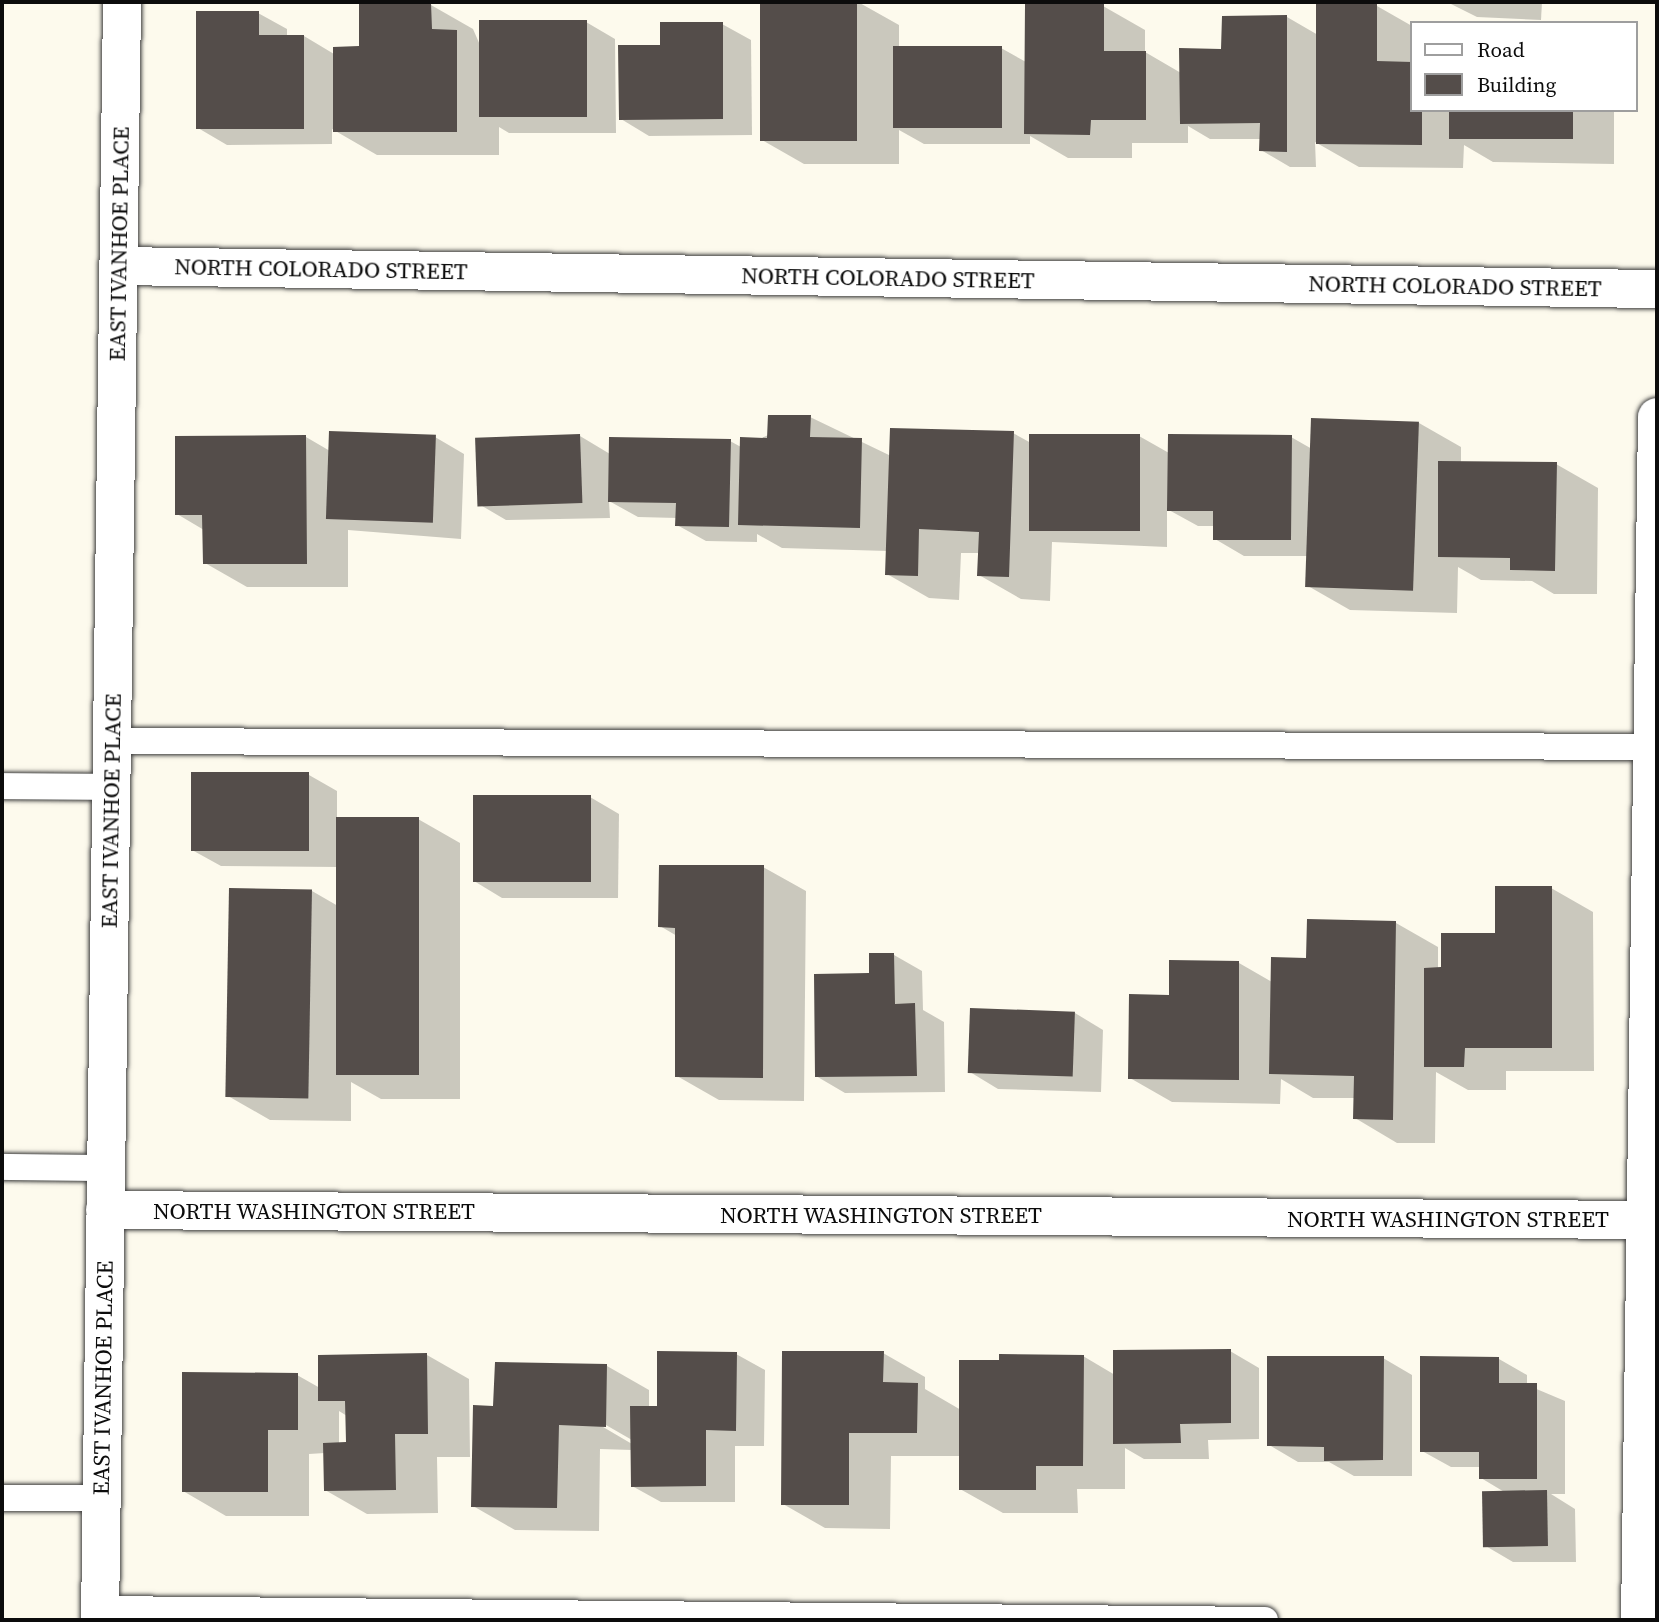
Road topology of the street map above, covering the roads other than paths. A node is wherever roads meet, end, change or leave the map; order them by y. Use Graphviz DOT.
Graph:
graph roads {
  1 [pos="122,2"];
  2 [pos="118,266"];
  3 [pos="1657,289"];
  4 [pos="1657,417"];
  5 [pos="111,741"];
  6 [pos="1655,747"];
  7 [pos="2,786"];
  8 [pos="111,786"];
  9 [pos="2,1167"];
  10 [pos="106,1168"];
  11 [pos="105,1210"];
  12 [pos="1653,1220"];
  13 [pos="2,1498"];
  14 [pos="101,1498"];
  15 [pos="100,1615"];
  16 [pos="1265,1620"];
  17 [pos="1640,1620"];
  1 -- 2 [label="street, EAST IVANHOE PLACE"];
  2 -- 3 [label="street, NORTH COLORADO STREET"];
  2 -- 5 [label="street, EAST IVANHOE PLACE"];
  4 -- 6 [label="street"];
  5 -- 6 [label="lane"];
  5 -- 8 [label="street, EAST IVANHOE PLACE"];
  6 -- 12 [label="street"];
  7 -- 8 [label="lane"];
  8 -- 10 [label="street, EAST IVANHOE PLACE"];
  9 -- 10 [label="lane"];
  10 -- 11 [label="street, EAST IVANHOE PLACE"];
  11 -- 12 [label="street, NORTH WASHINGTON STREET"];
  11 -- 14 [label="street, EAST IVANHOE PLACE"];
  12 -- 17 [label="street"];
  13 -- 14 [label="lane"];
  14 -- 15 [label="street, EAST IVANHOE PLACE"];
  15 -- 16 [label="lane"];
}
